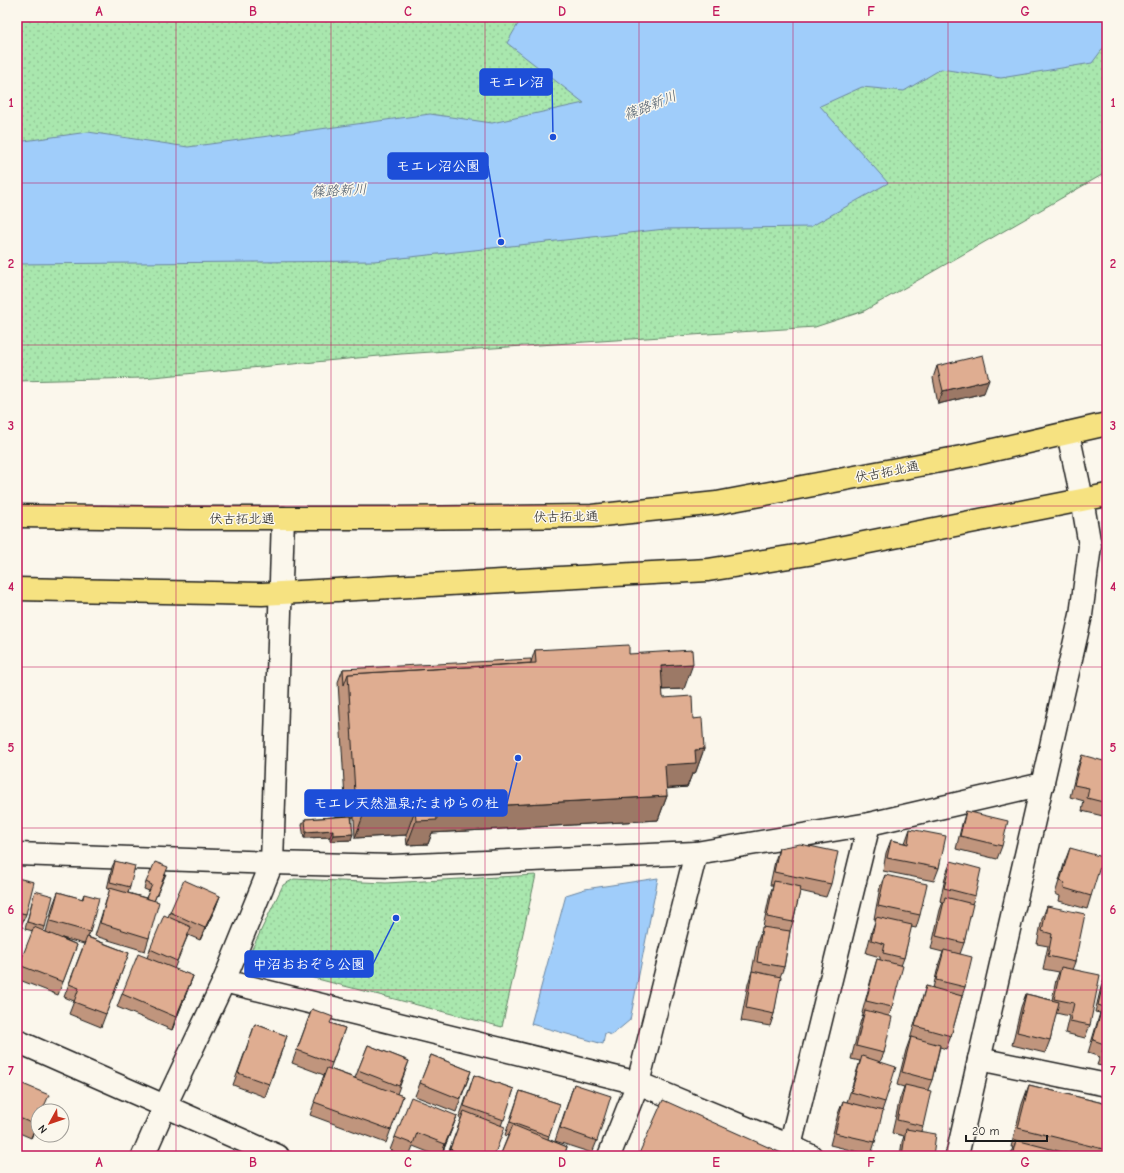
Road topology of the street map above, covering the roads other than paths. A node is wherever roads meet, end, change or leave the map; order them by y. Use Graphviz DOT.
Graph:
graph roads {
  1 [pos="1107,424"];
  2 [pos="1068,433"];
  3 [pos="1107,495"];
  4 [pos="1082,499"];
  5 [pos="17,516"];
  6 [pos="283,518"];
  7 [pos="1099,544"];
  8 [pos="17,589"];
  9 [pos="280,593"];
  10 [pos="1042,784"];
  11 [pos="869,824"];
  12 [pos="696,853"];
  13 [pos="17,854"];
  14 [pos="272,863"];
  15 [pos="224,981"];
  16 [pos="17,1041"];
  17 [pos="979,1059"];
  18 [pos="638,1084"];
  19 [pos="1107,1085"];
  20 [pos="165,1106"];
  21 [pos="790,1146"];
  22 [pos="143,1156"];
  23 [pos="278,1156"];
  24 [pos="609,1156"];
  25 [pos="811,1156"];
  26 [pos="957,1156"];
  1 -- 2 [label="main road, 伏古拓北通"];
  2 -- 4 [label="street"];
  2 -- 6 [label="main road, 伏古拓北通"];
  3 -- 4 [label="main road"];
  4 -- 7 [label="street"];
  4 -- 9 [label="main road"];
  5 -- 6 [label="main road, 伏古拓北通"];
  6 -- 9 [label="street"];
  7 -- 10 [label="street"];
  8 -- 9 [label="main road"];
  9 -- 14 [label="street"];
  10 -- 11 [label="street"];
  10 -- 17 [label="street"];
  11 -- 12 [label="street"];
  11 -- 21 [label="street"];
  12 -- 14 [label="street"];
  12 -- 18 [label="street"];
  13 -- 14 [label="street"];
  14 -- 15 [label="street"];
  15 -- 18 [label="street"];
  15 -- 20 [label="street"];
  16 -- 20 [label="street"];
  17 -- 19 [label="street"];
  17 -- 26 [label="street"];
  18 -- 21 [label="street"];
  18 -- 24 [label="street"];
  20 -- 22 [label="street"];
  20 -- 23 [label="street"];
  21 -- 25 [label="street"];
}
